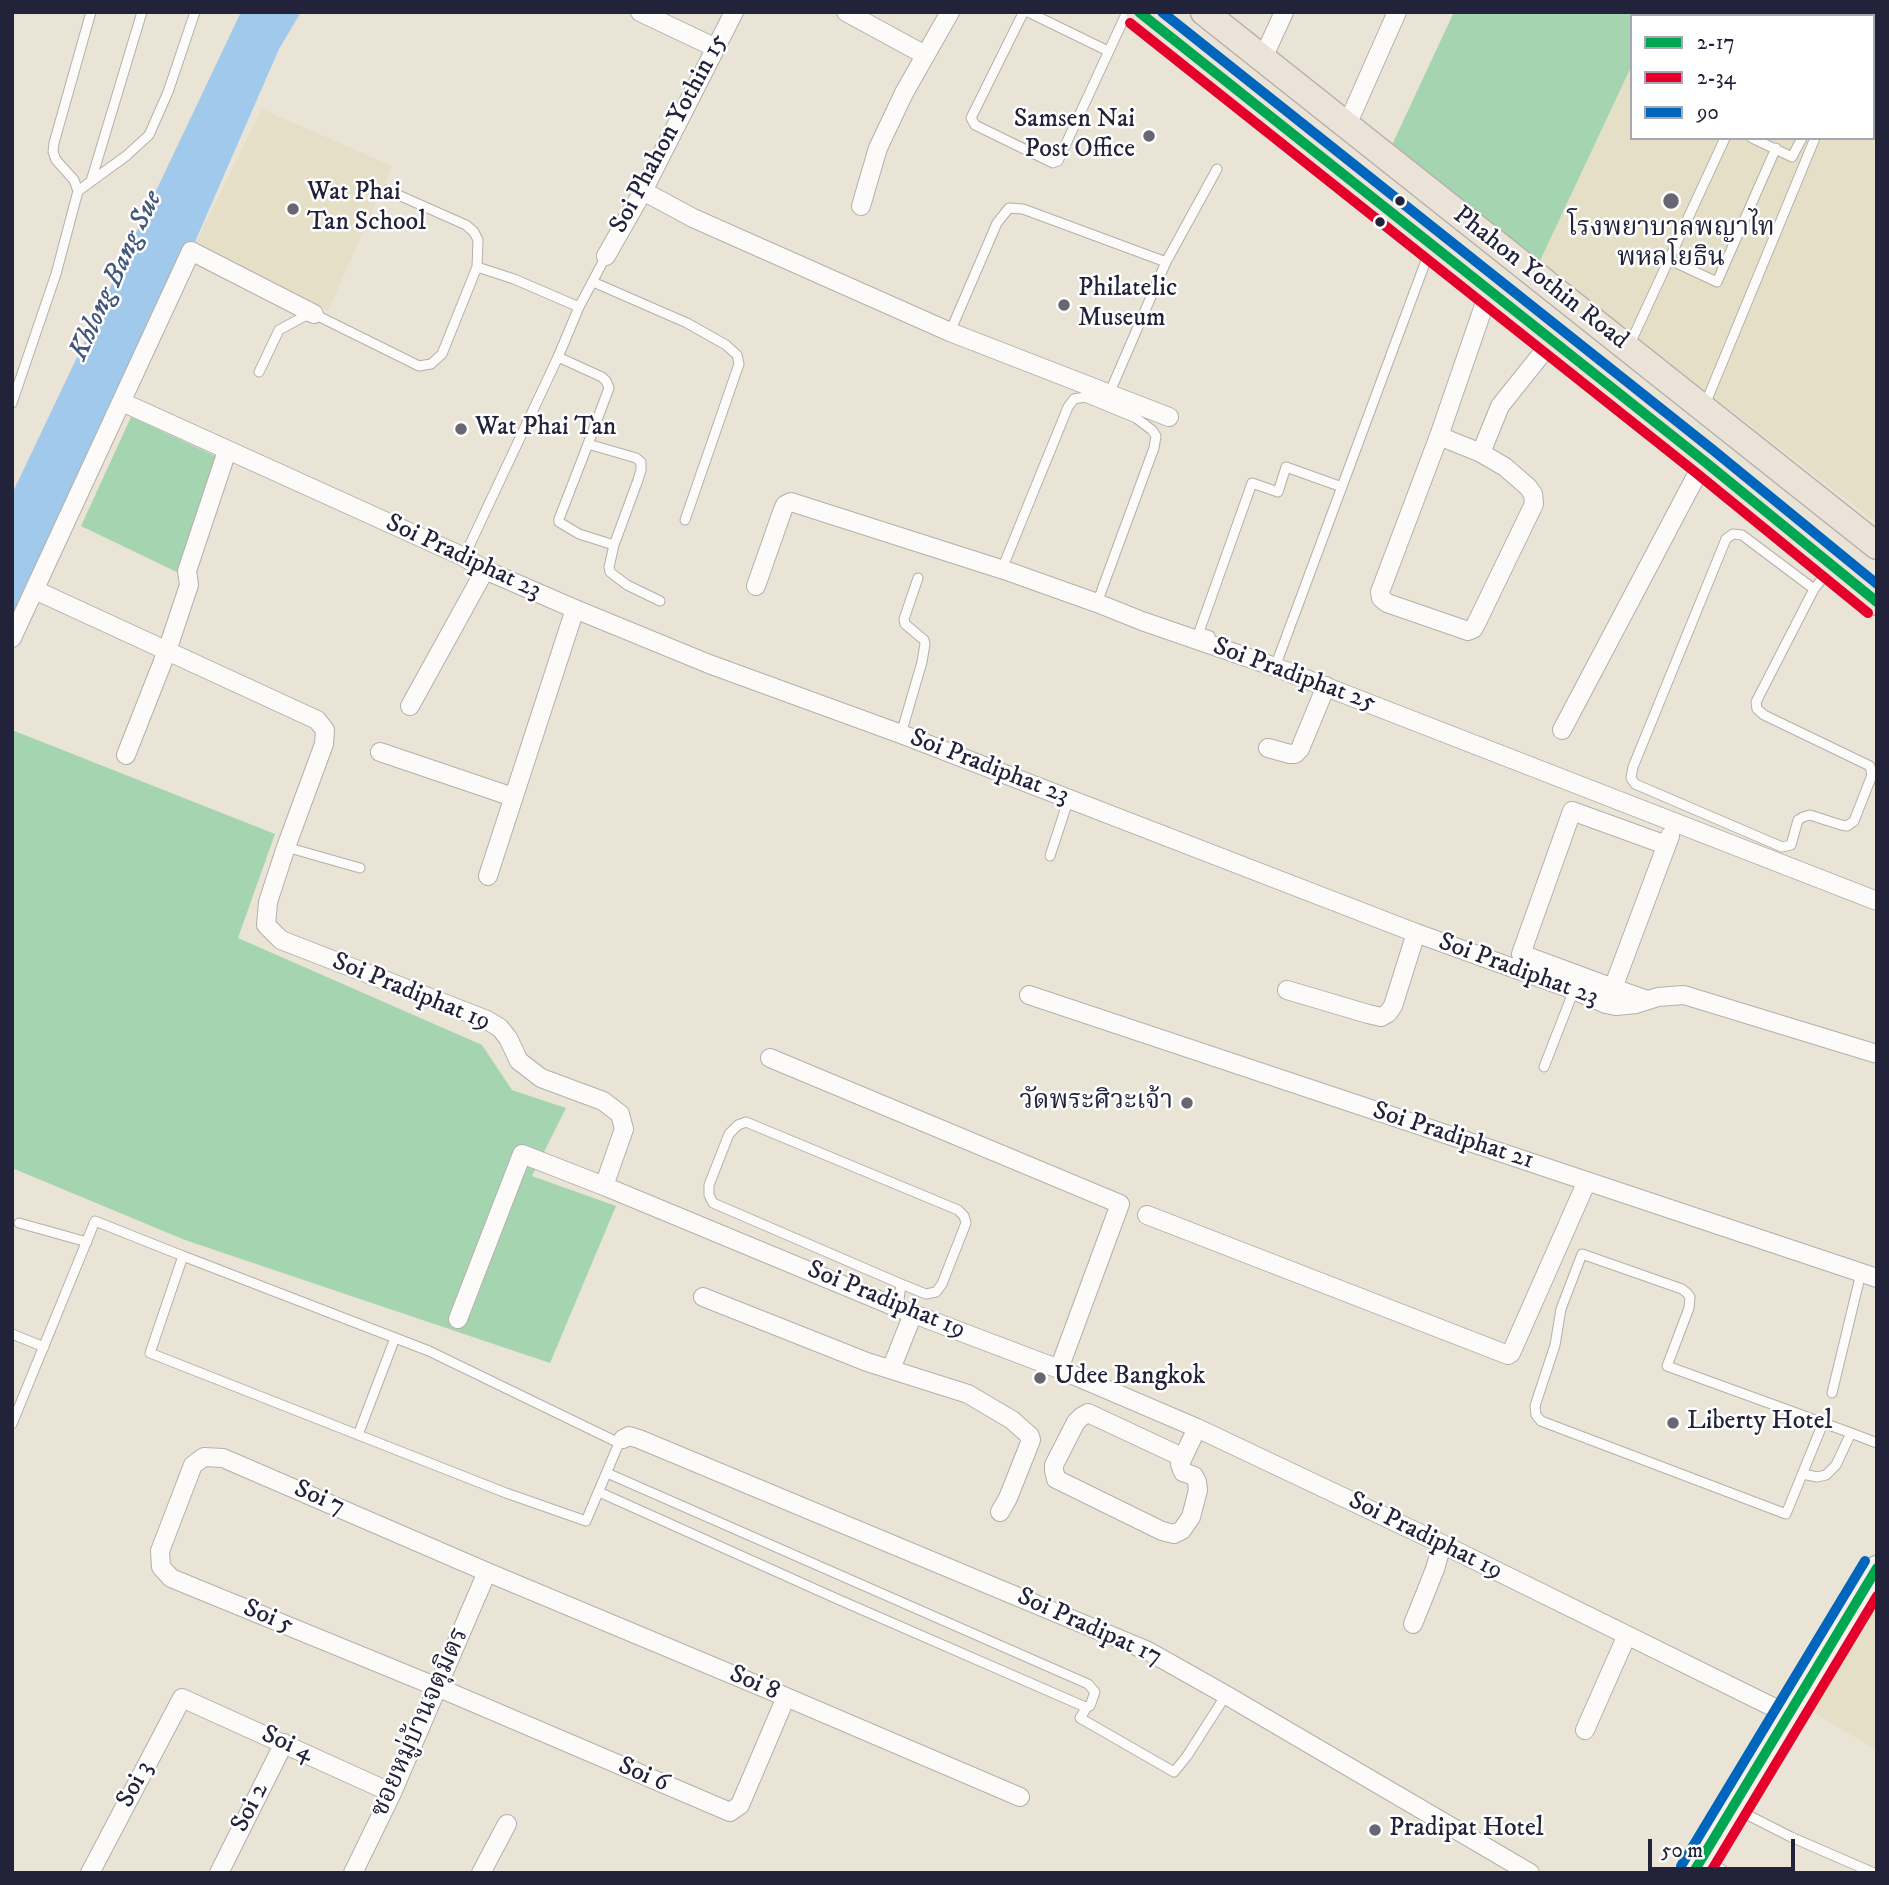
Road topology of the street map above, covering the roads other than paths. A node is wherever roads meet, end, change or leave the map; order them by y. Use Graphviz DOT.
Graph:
graph roads {
  1 [pos="91,12"];
  2 [pos="142,12"];
  3 [pos="195,12"];
  4 [pos="640,12"];
  5 [pos="734,12"];
  6 [pos="846,12"];
  7 [pos="950,12"];
  8 [pos="1028,12"];
  9 [pos="1127,12"];
  10 [pos="1139,12"];
  11 [pos="1284,12"];
  12 [pos="1397,12"];
  13 [pos="1210,14"];
  14 [pos="716,48"];
  15 [pos="1108,51"];
  16 [pos="925,55"];
  17 [pos="1263,58"];
  18 [pos="1347,125"];
  19 [pos="1724,140"];
  20 [pos="1757,140"];
  21 [pos="1801,140"];
  22 [pos="1814,140"];
  23 [pos="1776,148"];
  24 [pos="1217,169"];
  25 [pos="91,182"];
  26 [pos="387,190"];
  27 [pos="78,191"];
  28 [pos="643,191"];
  29 [pos="861,205"];
  30 [pos="1432,245"];
  31 [pos="606,256"];
  32 [pos="1670,260"];
  33 [pos="1166,262"];
  34 [pos="477,267"];
  35 [pos="593,282"];
  36 [pos="1489,291"];
  37 [pos="579,307"];
  38 [pos="314,314"];
  39 [pos="950,332"];
  40 [pos="1552,341"];
  41 [pos="1628,348"];
  42 [pos="558,357"];
  43 [pos="258,372"];
  44 [pos="1109,394"];
  45 [pos="122,402"];
  46 [pos="12,403"];
  47 [pos="1703,408"];
  48 [pos="1169,417"];
  49 [pos="1439,436"];
  50 [pos="588,444"];
  51 [pos="227,450"];
  52 [pos="1481,453"];
  53 [pos="1704,461"];
  54 [pos="1342,487"];
  55 [pos="685,520"];
  56 [pos="614,545"];
  57 [pos="1877,546"];
  58 [pos="464,557"];
  59 [pos="1832,566"];
  60 [pos="1002,569"];
  61 [pos="485,570"];
  62 [pos="918,578"];
  63 [pos="756,586"];
  64 [pos="1814,589"];
  65 [pos="35,590"];
  66 [pos="660,601"];
  67 [pos="1877,602"];
  68 [pos="1097,603"];
  69 [pos="575,609"];
  70 [pos="12,638"];
  71 [pos="167,651"];
  72 [pos="1276,663"];
  73 [pos="1326,686"];
  74 [pos="410,706"];
  75 [pos="1562,730"];
  76 [pos="901,734"];
  77 [pos="1268,748"];
  78 [pos="380,752"];
  79 [pos="126,755"];
  80 [pos="513,797"];
  81 [pos="1069,798"];
  82 [pos="1676,822"];
  83 [pos="1666,845"];
  84 [pos="286,847"];
  85 [pos="1050,856"];
  86 [pos="360,868"];
  87 [pos="488,876"];
  88 [pos="1877,901"];
  89 [pos="1416,933"];
  90 [pos="1612,988"];
  91 [pos="1287,990"];
  92 [pos="1574,990"];
  93 [pos="1029,995"];
  94 [pos="1647,1000"];
  95 [pos="1877,1055"];
  96 [pos="769,1058"];
  97 [pos="1544,1067"];
  98 [pos="1587,1181"];
  99 [pos="604,1186"];
  100 [pos="1147,1214"];
  101 [pos="19,1223"];
  102 [pos="87,1242"];
  103 [pos="183,1256"];
  104 [pos="1869,1276"];
  105 [pos="901,1284"];
  106 [pos="703,1297"];
  107 [pos="906,1311"];
  108 [pos="458,1319"];
  109 [pos="12,1334"];
  110 [pos="395,1338"];
  111 [pos="44,1347"];
  112 [pos="891,1369"];
  113 [pos="1059,1369"];
  114 [pos="1832,1393"];
  115 [pos="13,1419"];
  116 [pos="1824,1423"];
  117 [pos="1197,1428"];
  118 [pos="1851,1433"];
  119 [pos="358,1435"];
  120 [pos="621,1441"];
  121 [pos="1877,1443"];
  122 [pos="1182,1457"];
  123 [pos="607,1473"];
  124 [pos="1803,1474"];
  125 [pos="599,1492"];
  126 [pos="176,1507"];
  127 [pos="1000,1512"];
  128 [pos="1441,1544"];
  129 [pos="1877,1568"];
  130 [pos="487,1572"];
  131 [pos="1413,1624"];
  132 [pos="1627,1635"];
  133 [pos="437,1686"];
  134 [pos="1226,1695"];
  135 [pos="786,1697"];
  136 [pos="182,1698"];
  137 [pos="1087,1707"];
  138 [pos="1787,1714"];
  139 [pos="1585,1730"];
  140 [pos="284,1743"];
  141 [pos="392,1793"];
  142 [pos="1020,1797"];
  143 [pos="1732,1807"];
  144 [pos="506,1825"];
  145 [pos="1704,1869"];
  146 [pos="90,1873"];
  147 [pos="219,1873"];
  148 [pos="352,1873"];
  149 [pos="481,1873"];
  150 [pos="1530,1873"];
  151 [pos="1874,1873"];
  1 -- 27 [label="lane"];
  2 -- 25 [label="lane"];
  3 -- 25 [label="lane"];
  4 -- 14 [label="street"];
  5 -- 14 [label="street, Soi Phahon Yothin 15"];
  6 -- 16 [label="street"];
  7 -- 16 [label="street"];
  8 -- 15 [label="lane"];
  8 -- 15 [label="lane"];
  9 -- 15 [label="lane"];
  10 -- 30 [label="main road, Phahon Yothin Road"];
  11 -- 17 [label="street"];
  12 -- 18 [label="street"];
  13 -- 17 [label="main road, Phahon Yothin Road"];
  14 -- 28 [label="street, Soi Phahon Yothin 15"];
  16 -- 29 [label="street"];
  17 -- 18 [label="main road, Phahon Yothin Road"];
  18 -- 41 [label="main road, Phahon Yothin Road"];
  19 -- 32 [label="lane"];
  20 -- 23 [label="lane"];
  21 -- 23 [label="lane"];
  22 -- 47 [label="lane"];
  23 -- 32 [label="lane"];
  24 -- 33 [label="lane"];
  25 -- 27 [label="lane"];
  26 -- 34 [label="lane"];
  27 -- 46 [label="lane"];
  28 -- 31 [label="street, Soi Phahon Yothin 15"];
  28 -- 39 [label="street"];
  30 -- 36 [label="main road, Phahon Yothin Road"];
  30 -- 54 [label="lane"];
  31 -- 35 [label="lane"];
  32 -- 41 [label="lane"];
  33 -- 39 [label="lane"];
  33 -- 44 [label="lane"];
  34 -- 37 [label="lane"];
  34 -- 38 [label="lane"];
  35 -- 37 [label="lane"];
  35 -- 55 [label="lane"];
  36 -- 40 [label="main road, Phahon Yothin Road"];
  36 -- 49 [label="street"];
  37 -- 42 [label="lane"];
  38 -- 43 [label="lane"];
  38 -- 70 [label="street"];
  39 -- 44 [label="street"];
  40 -- 52 [label="street"];
  40 -- 53 [label="main road, Phahon Yothin Road"];
  41 -- 47 [label="main road, Phahon Yothin Road"];
  42 -- 50 [label="lane"];
  42 -- 58 [label="lane"];
  44 -- 48 [label="street"];
  45 -- 51 [label="street, Soi Pradiphat 23"];
  47 -- 57 [label="main road, Phahon Yothin Road"];
  49 -- 52 [label="street"];
  49 -- 52 [label="street"];
  50 -- 56 [label="lane"];
  50 -- 56 [label="lane"];
  51 -- 58 [label="street, Soi Pradiphat 23"];
  51 -- 71 [label="street"];
  53 -- 59 [label="main road, Phahon Yothin Road"];
  53 -- 75 [label="street"];
  54 -- 72 [label="lane"];
  54 -- 72 [label="lane"];
  56 -- 66 [label="lane"];
  58 -- 61 [label="street, Soi Pradiphat 23"];
  59 -- 64 [label="lane"];
  59 -- 67 [label="main road, Phahon Yothin Road"];
  60 -- 63 [label="street, Soi Pradiphat 25"];
  60 -- 68 [label="street, Soi Pradiphat 25"];
  60 -- 68 [label="lane"];
  61 -- 69 [label="street, Soi Pradiphat 23"];
  61 -- 74 [label="street"];
  62 -- 76 [label="lane"];
  64 -- 64 [label="lane"];
  65 -- 71 [label="street, Soi Pradiphat 19"];
  68 -- 72 [label="street, Soi Pradiphat 25"];
  69 -- 76 [label="street, Soi Pradiphat 23"];
  69 -- 80 [label="street"];
  71 -- 79 [label="street"];
  71 -- 84 [label="street, Soi Pradiphat 19"];
  72 -- 73 [label="street, Soi Pradiphat 25"];
  73 -- 77 [label="street"];
  73 -- 82 [label="street, Soi Pradiphat 25"];
  76 -- 81 [label="street, Soi Pradiphat 23"];
  78 -- 80 [label="street"];
  80 -- 87 [label="street"];
  81 -- 85 [label="lane"];
  81 -- 89 [label="street, Soi Pradiphat 23"];
  82 -- 83 [label="street"];
  82 -- 88 [label="street, Soi Pradiphat 25"];
  83 -- 90 [label="street"];
  83 -- 90 [label="street"];
  84 -- 86 [label="lane"];
  84 -- 99 [label="street, Soi Pradiphat 19"];
  89 -- 91 [label="street"];
  89 -- 92 [label="street, Soi Pradiphat 23"];
  90 -- 94 [label="street"];
  92 -- 94 [label="street, Soi Pradiphat 23"];
  92 -- 97 [label="lane"];
  93 -- 98 [label="street, Soi Pradiphat 21"];
  94 -- 95 [label="street, Soi Pradiphat 23"];
  96 -- 113 [label="street"];
  98 -- 100 [label="street"];
  98 -- 104 [label="street, Soi Pradiphat 21"];
  99 -- 107 [label="street, Soi Pradiphat 19"];
  99 -- 108 [label="street"];
  101 -- 102 [label="lane"];
  102 -- 103 [label="lane"];
  102 -- 111 [label="lane"];
  103 -- 110 [label="lane"];
  103 -- 119 [label="lane"];
  104 -- 114 [label="lane"];
  105 -- 105 [label="lane"];
  105 -- 107 [label="lane"];
  106 -- 112 [label="street"];
  107 -- 112 [label="street"];
  107 -- 113 [label="street, Soi Pradiphat 19"];
  109 -- 111 [label="lane"];
  110 -- 119 [label="lane"];
  110 -- 120 [label="lane"];
  111 -- 115 [label="lane"];
  112 -- 127 [label="street"];
  113 -- 117 [label="street, Soi Pradiphat 19"];
  116 -- 118 [label="lane"];
  116 -- 124 [label="lane"];
  116 -- 124 [label="lane"];
  117 -- 122 [label="street"];
  117 -- 128 [label="street, Soi Pradiphat 19"];
  118 -- 121 [label="lane"];
  118 -- 124 [label="lane"];
  119 -- 125 [label="lane"];
  120 -- 123 [label="lane"];
  120 -- 134 [label="street, Soi Pradipat 17"];
  122 -- 122 [label="street"];
  123 -- 125 [label="lane"];
  123 -- 137 [label="lane"];
  125 -- 137 [label="lane"];
  126 -- 130 [label="street, Soi 7"];
  126 -- 133 [label="street, Soi 5"];
  128 -- 131 [label="street"];
  128 -- 132 [label="street, Soi Pradiphat 19"];
  129 -- 138 [label="main road"];
  130 -- 133 [label="street, ซอยหมู่บ้านจตุมิตร"];
  130 -- 135 [label="street, Soi 8"];
  132 -- 138 [label="street, Soi Pradiphat 19"];
  132 -- 139 [label="street"];
  133 -- 135 [label="street, Soi 6"];
  133 -- 141 [label="street, ซอยหมู่บ้านจตุมิตร"];
  134 -- 137 [label="lane"];
  134 -- 150 [label="street, Soi Pradipat 17"];
  135 -- 142 [label="street, Soi 8"];
  136 -- 140 [label="street, Soi 4"];
  136 -- 146 [label="street, Soi 3"];
  138 -- 143 [label="main road"];
  140 -- 141 [label="street, Soi 4"];
  140 -- 147 [label="street, Soi 2"];
  141 -- 148 [label="street, ซอยหมู่บ้านจตุมิตร"];
  143 -- 145 [label="main road"];
  143 -- 151 [label="lane"];
  144 -- 149 [label="street"];
}
